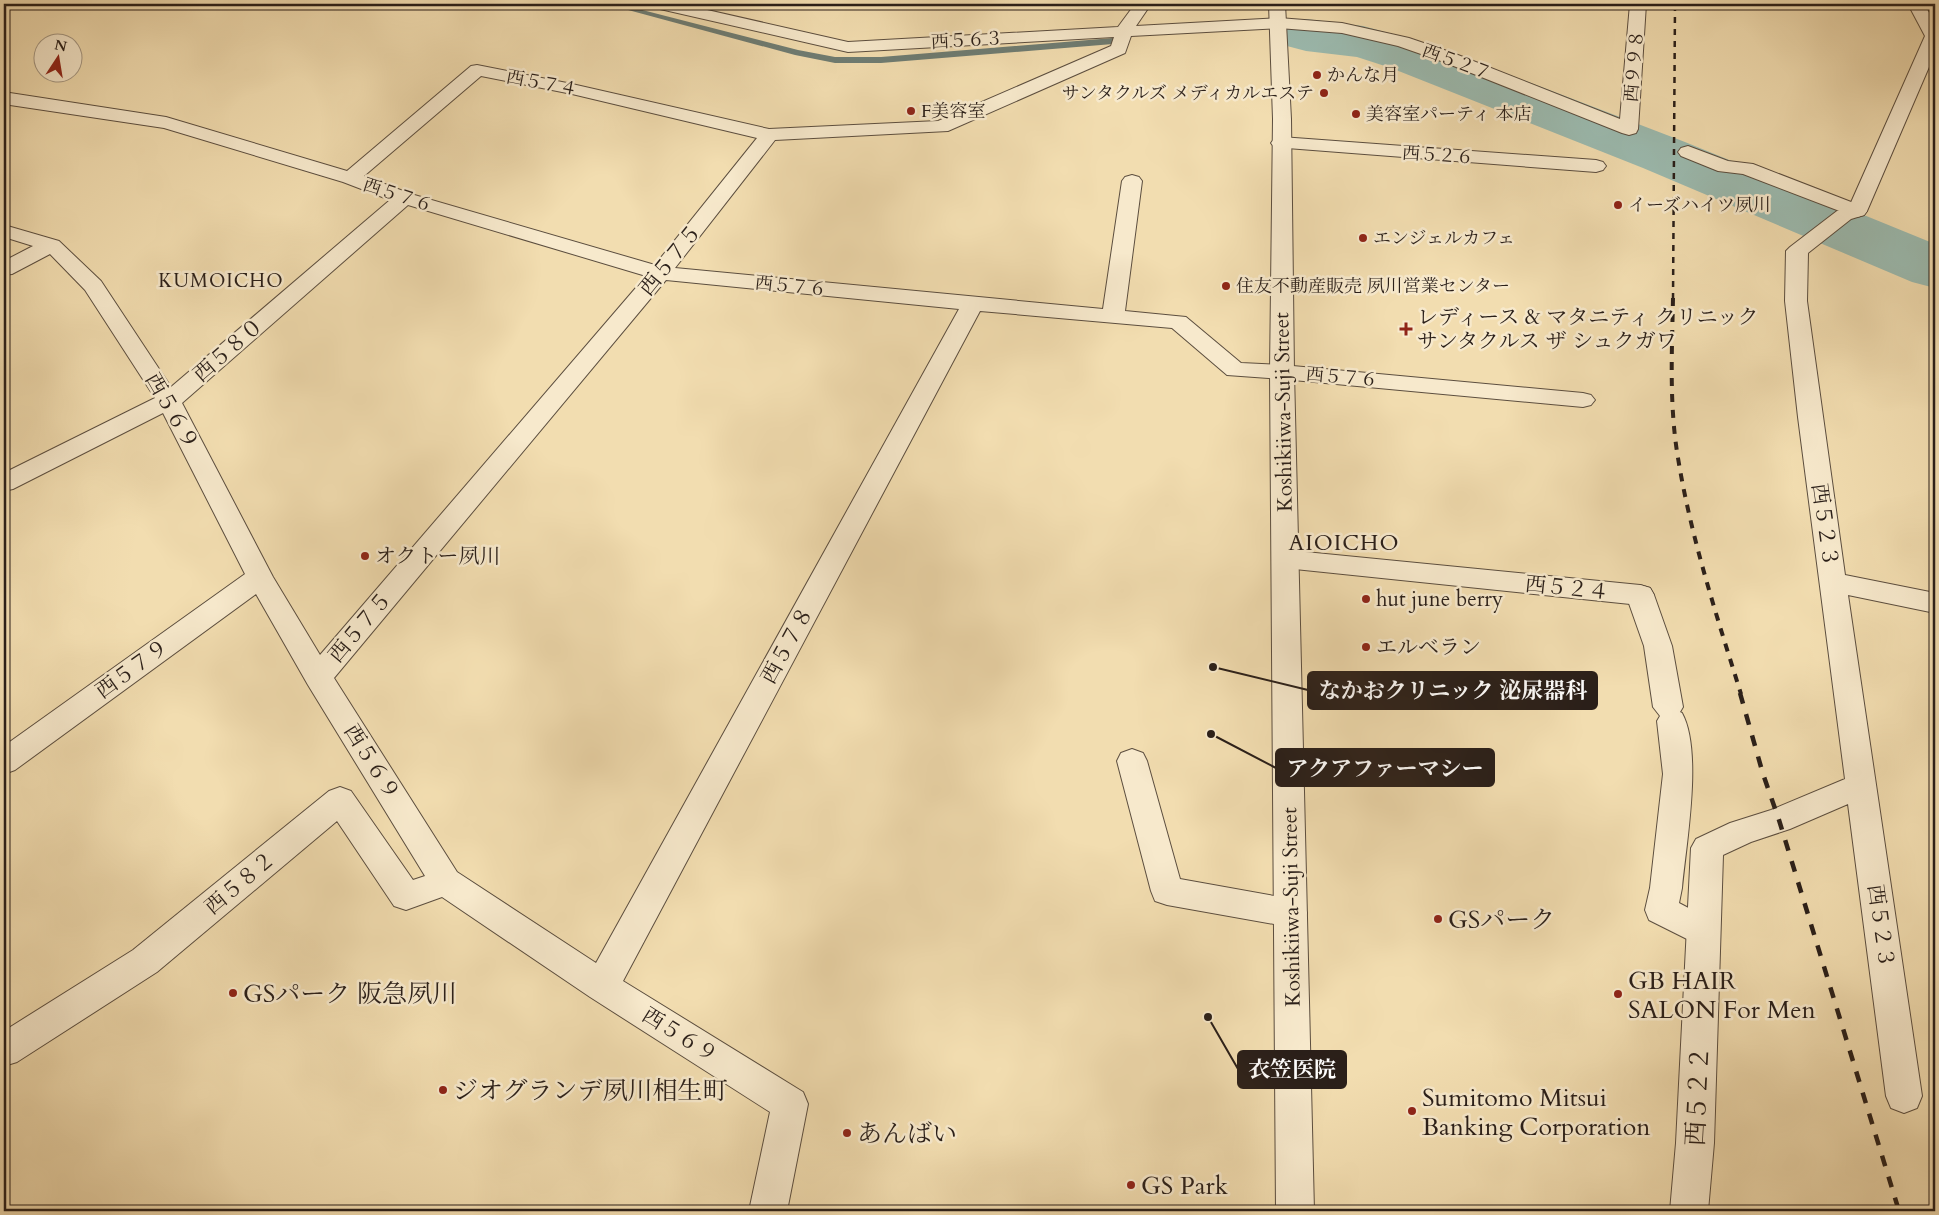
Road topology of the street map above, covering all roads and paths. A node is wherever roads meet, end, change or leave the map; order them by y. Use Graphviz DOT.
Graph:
graph roads {
  1 [pos="664,4"];
  2 [pos="1143,4"];
  3 [pos="1277,4"];
  4 [pos="1638,4"];
  5 [pos="1916,4"];
  6 [pos="1124,31"];
  7 [pos="1279,33"];
  8 [pos="4,100"];
  9 [pos="1628,129"];
  10 [pos="769,135"];
  11 [pos="1281,143"];
  12 [pos="1688,152"];
  13 [pos="1596,166"];
  14 [pos="350,178"];
  15 [pos="1132,181"];
  16 [pos="404,198"];
  17 [pos="1843,218"];
  18 [pos="4,231"];
  19 [pos="52,245"];
  20 [pos="4,269"];
  21 [pos="660,273"];
  22 [pos="973,304"];
  23 [pos="1114,316"];
  24 [pos="1282,372"];
  25 [pos="1583,400"];
  26 [pos="169,401"];
  27 [pos="4,483"];
  28 [pos="1285,559"];
  29 [pos="260,577"];
  30 [pos="1834,582"];
  31 [pos="1935,603"];
  32 [pos="318,677"];
  33 [pos="4,762"];
  34 [pos="1132,762"];
  35 [pos="1862,785"];
  36 [pos="446,882"];
  37 [pos="1291,913"];
  38 [pos="1704,932"];
  39 [pos="602,986"];
  40 [pos="4,1050"];
  41 [pos="1904,1096"];
  42 [pos="768,1211"];
  43 [pos="1296,1211"];
  44 [pos="1689,1211"];
  1 -- 6 [label="street, 西５６３"];
  2 -- 6 [label="street"];
  3 -- 7 [label="street, Koshikiiwa-Suji Street"];
  4 -- 9 [label="street, 西９９８"];
  5 -- 17 [label="street, 西５２３"];
  6 -- 7 [label="street, 西５６３"];
  6 -- 10 [label="street"];
  7 -- 9 [label="street, 西５２７"];
  7 -- 11 [label="street, Koshikiiwa-Suji Street"];
  8 -- 14 [label="street, 西５７６"];
  10 -- 14 [label="street, 西５７４"];
  10 -- 21 [label="street, 西５７５"];
  11 -- 13 [label="street, 西５２６"];
  11 -- 24 [label="street, Koshikiiwa-Suji Street"];
  12 -- 17 [label="street"];
  14 -- 16 [label="street, 西５７６"];
  15 -- 23 [label="street"];
  16 -- 21 [label="street, 西５７６"];
  16 -- 26 [label="street, 西５８０"];
  17 -- 30 [label="street, 西５２３"];
  18 -- 19 [label="street, 西５６９"];
  19 -- 20 [label="street"];
  19 -- 26 [label="street, 西５６９"];
  21 -- 22 [label="street, 西５７６"];
  21 -- 32 [label="street, 西５７５"];
  22 -- 23 [label="street, 西５７６"];
  22 -- 39 [label="street, 西５７８"];
  23 -- 24 [label="street, 西５７６"];
  24 -- 25 [label="street, 西５７６"];
  24 -- 28 [label="street, Koshikiiwa-Suji Street"];
  26 -- 27 [label="street, 西５８０"];
  26 -- 29 [label="street, 西５６９"];
  28 -- 37 [label="street, Koshikiiwa-Suji Street"];
  28 -- 38 [label="street, 西５２４"];
  29 -- 32 [label="street, 西５６９"];
  29 -- 33 [label="street, 西５７９"];
  30 -- 31 [label="street"];
  30 -- 35 [label="street, 西５２３"];
  32 -- 36 [label="street, 西５６９"];
  34 -- 37 [label="street"];
  35 -- 38 [label="street, 西５２２"];
  35 -- 41 [label="street, 西５２３"];
  36 -- 39 [label="street, 西５６９"];
  36 -- 40 [label="street, 西５８２"];
  37 -- 43 [label="street, Koshikiiwa-Suji Street"];
  38 -- 44 [label="street, 西５２２"];
  39 -- 42 [label="street, 西５６９"];
}
